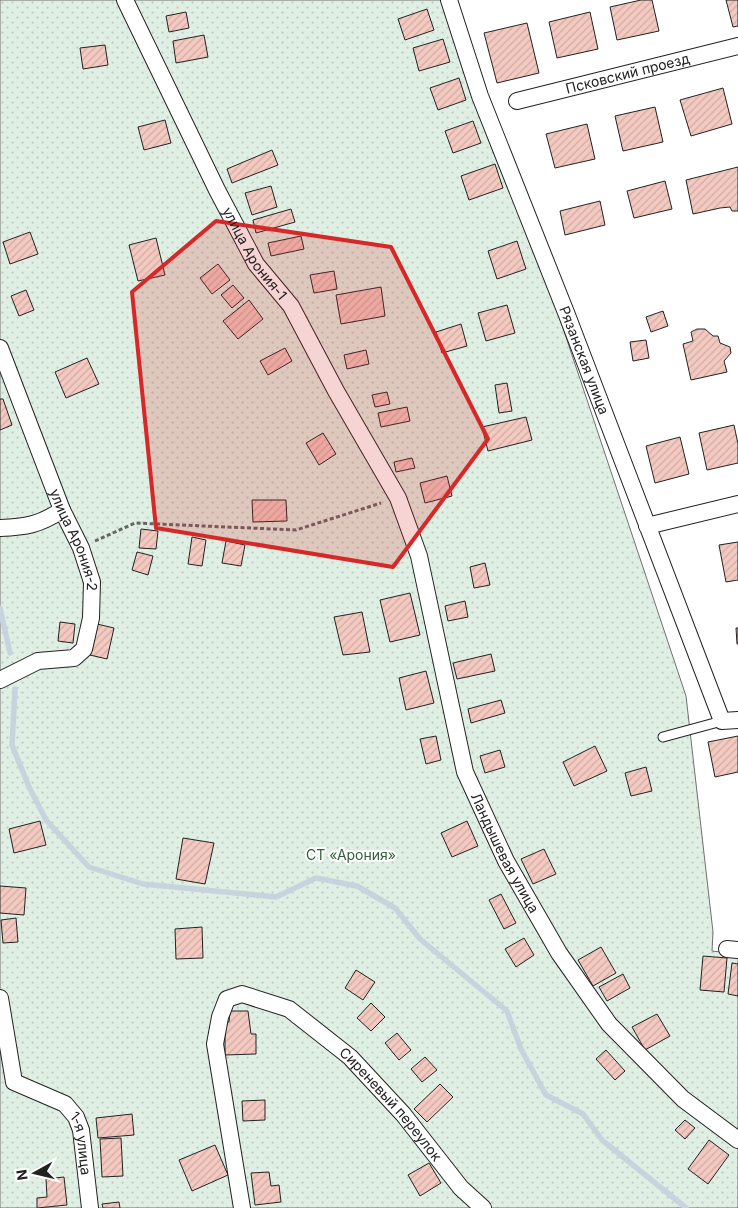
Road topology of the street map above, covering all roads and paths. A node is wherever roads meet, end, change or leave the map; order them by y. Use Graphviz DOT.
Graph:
graph roads {
  1 [pos="125,0"];
  2 [pos="449,0"];
  3 [pos="738,46"];
  4 [pos="516,101"];
  5 [pos="0,348"];
  6 [pos="398,498"];
  7 [pos="738,504"];
  8 [pos="62,510"];
  9 [pos="647,526"];
  10 [pos="0,528"];
  11 [pos="81,548"];
  12 [pos="0,680"];
  13 [pos="730,721"];
  14 [pos="664,737"];
  15 [pos="0,998"];
  16 [pos="738,1140"];
  17 [pos="90,1208"];
  18 [pos="242,1208"];
  19 [pos="482,1208"];
  1 -- 6 [label="street, улица Арония-1"];
  2 -- 9 [label="street, Рязанская улица"];
  3 -- 4 [label="street, Псковский проезд"];
  5 -- 8 [label="street, улица Арония-2"];
  6 -- 11 [label="path"];
  6 -- 16 [label="street, Ландышевая улица"];
  7 -- 9 [label="street"];
  8 -- 10 [label="street"];
  8 -- 11 [label="street, улица Арония-2"];
  9 -- 13 [label="street, Рязанская улица"];
  11 -- 12 [label="street, улица Арония-2"];
  13 -- 14 [label="lane"];
  15 -- 17 [label="street, 1-я улица"];
  18 -- 19 [label="street, Сиреневый переулок"];
}
